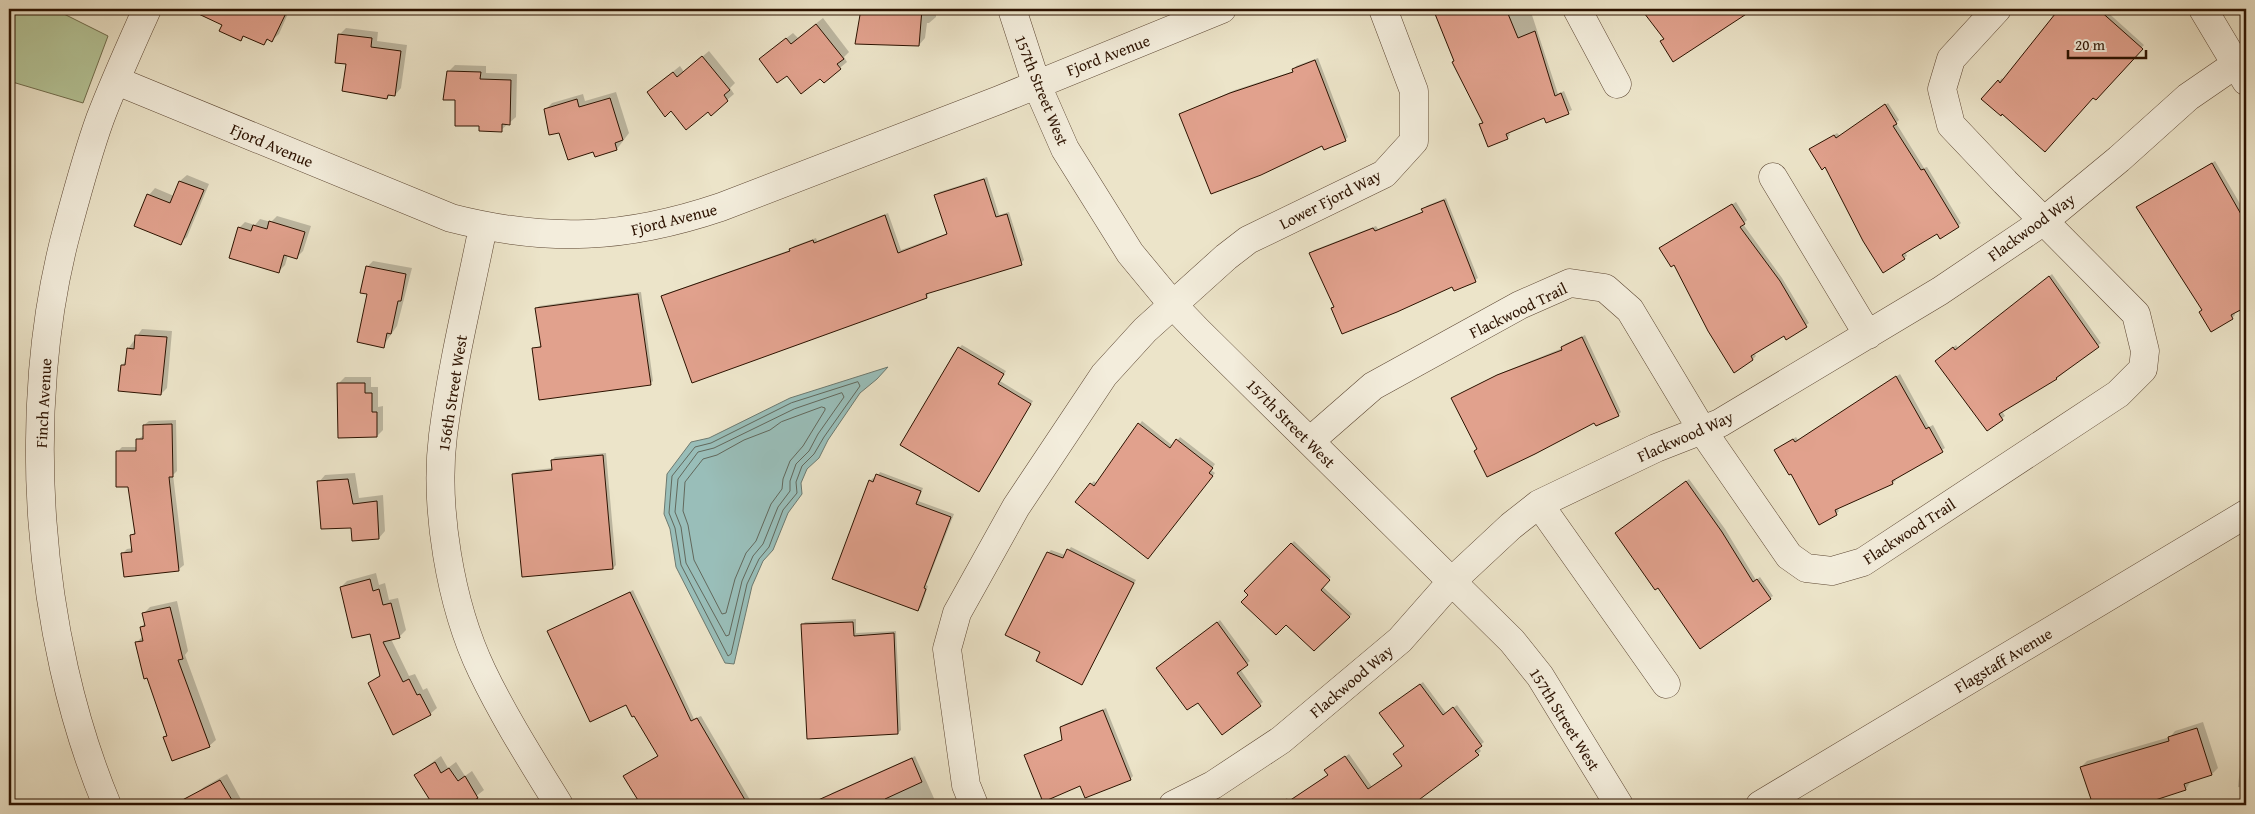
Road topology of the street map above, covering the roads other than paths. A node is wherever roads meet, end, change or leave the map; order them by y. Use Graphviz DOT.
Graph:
graph roads {
  1 [pos="146,9"];
  2 [pos="1012,9"];
  3 [pos="1222,9"];
  4 [pos="1383,9"];
  5 [pos="1577,9"];
  6 [pos="1996,9"];
  7 [pos="2203,9"];
  8 [pos="2241,72"];
  9 [pos="117,81"];
  10 [pos="1036,83"];
  11 [pos="1617,84"];
  12 [pos="1773,177"];
  13 [pos="2044,221"];
  14 [pos="484,226"];
  15 [pos="1173,305"];
  16 [pos="1868,335"];
  17 [pos="1702,430"];
  18 [pos="1310,441"];
  19 [pos="1539,504"];
  20 [pos="2246,514"];
  21 [pos="1452,581"];
  22 [pos="1666,684"];
  23 [pos="107,805"];
  24 [pos="559,805"];
  25 [pos="974,805"];
  26 [pos="1173,805"];
  27 [pos="1619,805"];
  28 [pos="1760,805"];
  1 -- 9 [label="street, Finch Avenue"];
  2 -- 10 [label="street, 157th Street West"];
  3 -- 10 [label="street, Fjord Avenue"];
  4 -- 15 [label="street, Lower Fjord Way"];
  5 -- 11 [label="street"];
  6 -- 13 [label="street, Flackwood Trail"];
  7 -- 8 [label="street"];
  8 -- 13 [label="street, Flackwood Way"];
  9 -- 14 [label="street, Fjord Avenue"];
  9 -- 23 [label="street, Finch Avenue"];
  10 -- 14 [label="street, Fjord Avenue"];
  10 -- 15 [label="street, 157th Street West"];
  12 -- 16 [label="street"];
  13 -- 16 [label="street, Flackwood Way"];
  13 -- 17 [label="street, Flackwood Trail"];
  14 -- 24 [label="street, 156th Street West"];
  15 -- 18 [label="street, 157th Street West"];
  15 -- 25 [label="street"];
  16 -- 17 [label="street, Flackwood Way"];
  17 -- 18 [label="street, Flackwood Trail"];
  17 -- 19 [label="street, Flackwood Way"];
  18 -- 21 [label="street, 157th Street West"];
  19 -- 21 [label="street, Flackwood Way"];
  19 -- 22 [label="street"];
  20 -- 28 [label="street, Flagstaff Avenue"];
  21 -- 26 [label="street, Flackwood Way"];
  21 -- 27 [label="street, 157th Street West"];
}
